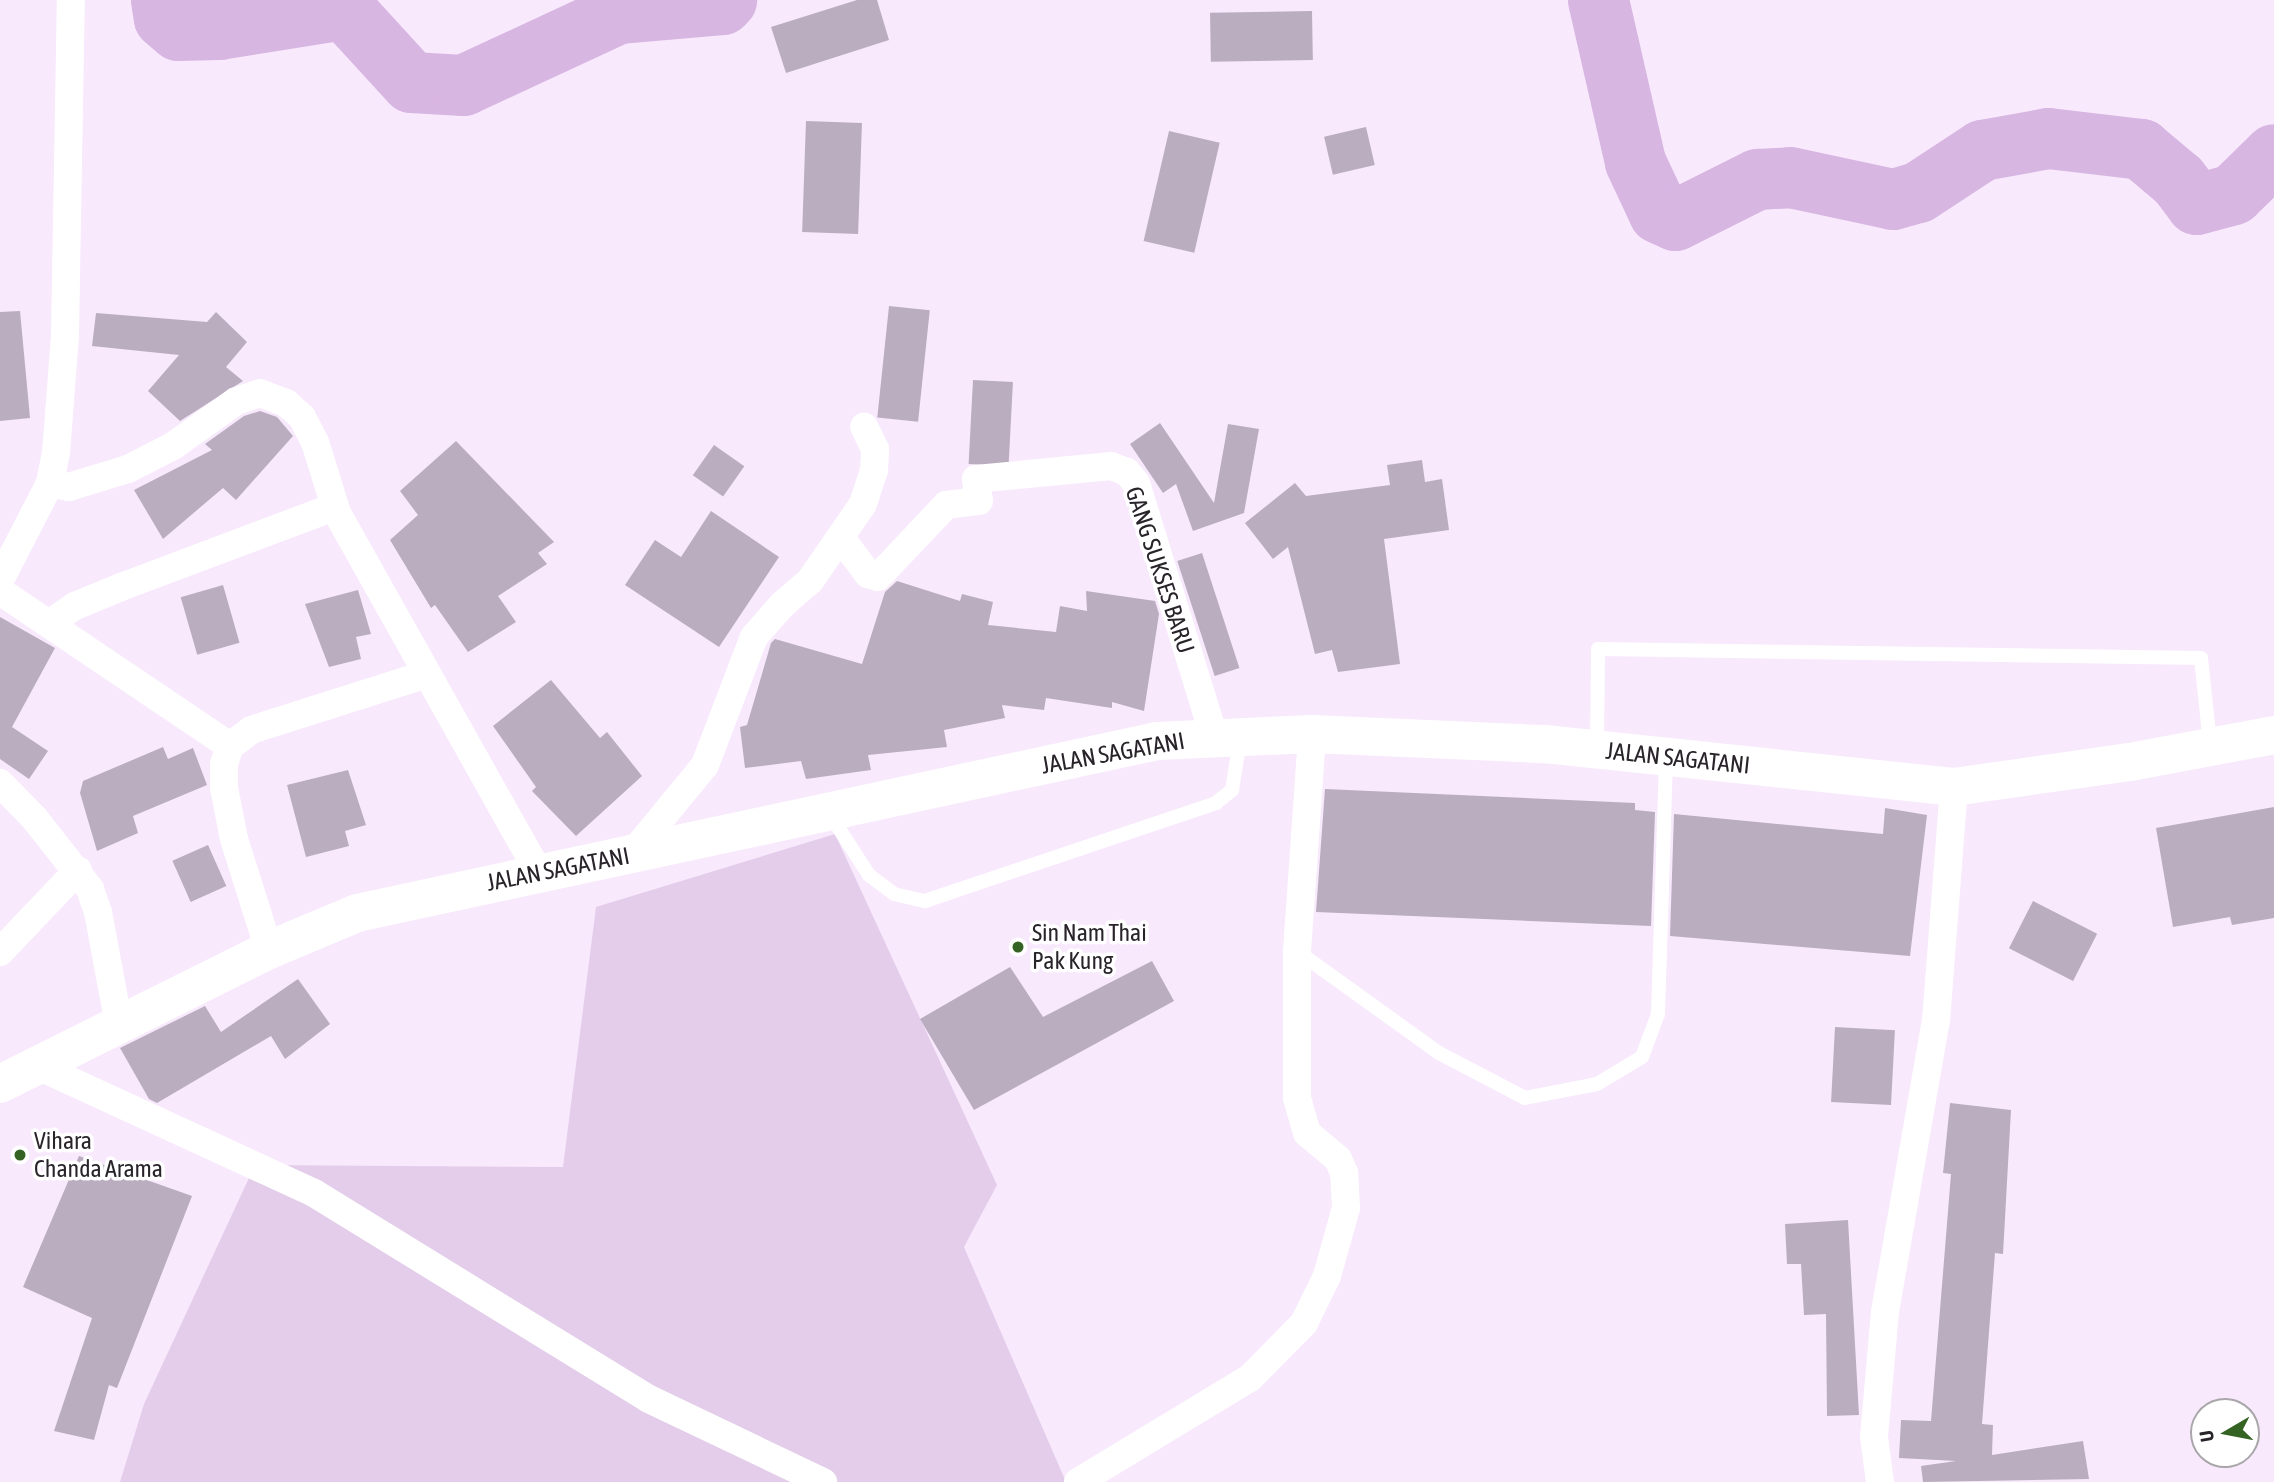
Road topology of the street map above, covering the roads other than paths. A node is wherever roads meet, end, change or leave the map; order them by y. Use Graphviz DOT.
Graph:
graph roads {
  1 [pos="71,0"];
  2 [pos="864,426"];
  3 [pos="50,483"];
  4 [pos="334,507"];
  5 [pos="841,538"];
  6 [pos="0,580"];
  7 [pos="0,591"];
  8 [pos="49,624"];
  9 [pos="424,675"];
  10 [pos="1312,734"];
  11 [pos="1227,736"];
  12 [pos="2274,736"];
  13 [pos="230,746"];
  14 [pos="2210,747"];
  15 [pos="1597,749"];
  16 [pos="1667,756"];
  17 [pos="0,783"];
  18 [pos="1954,787"];
  19 [pos="828,811"];
  20 [pos="632,854"];
  21 [pos="78,870"];
  22 [pos="538,871"];
  23 [pos="269,950"];
  24 [pos="1297,951"];
  25 [pos="0,952"];
  26 [pos="119,1025"];
  27 [pos="38,1066"];
  28 [pos="0,1084"];
  29 [pos="814,1480"];
  30 [pos="1078,1482"];
  31 [pos="1880,1482"];
  1 -- 3 [label="street"];
  2 -- 5 [label="street"];
  3 -- 4 [label="street"];
  3 -- 6 [label="street"];
  4 -- 8 [label="street"];
  4 -- 9 [label="street"];
  5 -- 11 [label="street, GANG SUKSES BARU"];
  5 -- 20 [label="street"];
  7 -- 8 [label="street"];
  8 -- 13 [label="street"];
  9 -- 13 [label="street"];
  9 -- 22 [label="street"];
  10 -- 11 [label="street, JALAN SAGATANI"];
  10 -- 15 [label="street, JALAN SAGATANI"];
  10 -- 24 [label="street"];
  11 -- 19 [label="street, JALAN SAGATANI"];
  11 -- 19 [label="lane"];
  12 -- 14 [label="street, JALAN SAGATANI"];
  13 -- 23 [label="street"];
  14 -- 15 [label="lane"];
  14 -- 18 [label="street, JALAN SAGATANI"];
  15 -- 16 [label="street, JALAN SAGATANI"];
  16 -- 18 [label="street, JALAN SAGATANI"];
  16 -- 24 [label="lane"];
  17 -- 21 [label="street"];
  18 -- 31 [label="street"];
  19 -- 20 [label="street, JALAN SAGATANI"];
  20 -- 22 [label="street, JALAN SAGATANI"];
  21 -- 25 [label="street"];
  21 -- 26 [label="street"];
  22 -- 23 [label="street, JALAN SAGATANI"];
  23 -- 26 [label="street, JALAN SAGATANI"];
  24 -- 30 [label="street"];
  26 -- 27 [label="street, JALAN SAGATANI"];
  27 -- 28 [label="street, JALAN SAGATANI"];
  27 -- 29 [label="street"];
}
